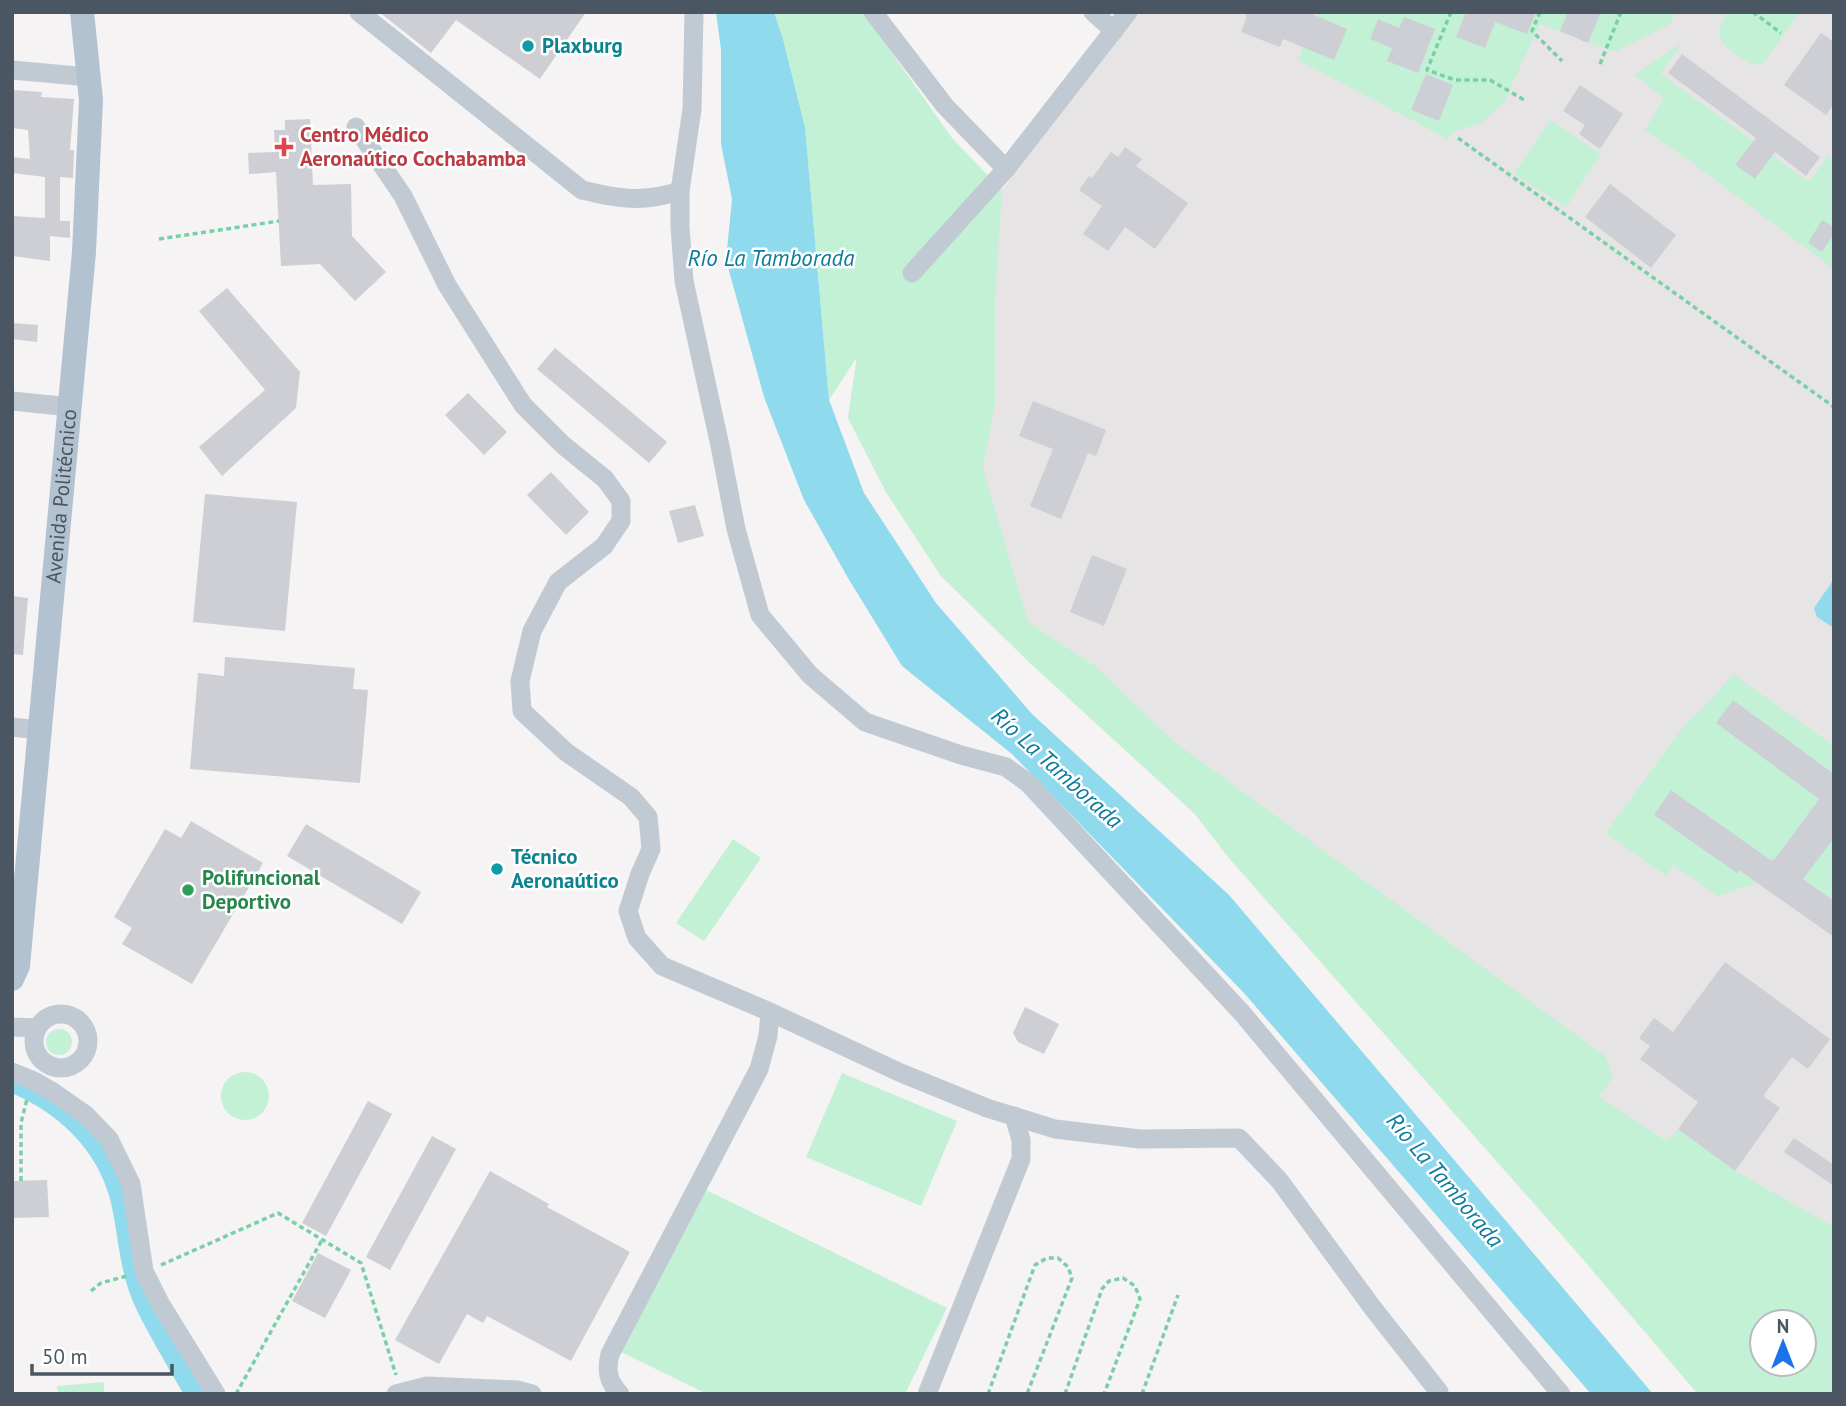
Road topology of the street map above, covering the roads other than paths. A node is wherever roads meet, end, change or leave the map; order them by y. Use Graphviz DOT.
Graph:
graph roads {
  1 [pos="82,12"];
  2 [pos="359,12"];
  3 [pos="694,12"];
  4 [pos="873,12"];
  5 [pos="1093,12"];
  6 [pos="1128,12"];
  7 [pos="1114,31"];
  8 [pos="12,70"];
  9 [pos="89,77"];
  10 [pos="356,127"];
  11 [pos="1006,169"];
  12 [pos="680,191"];
  13 [pos="912,273"];
  14 [pos="12,401"];
  15 [pos="71,407"];
  16 [pos="12,727"];
  17 [pos="40,730"];
  18 [pos="12,979"];
  19 [pos="770,1012"];
  20 [pos="12,1027"];
  21 [pos="37,1028"];
  22 [pos="12,1072"];
  23 [pos="1014,1116"];
  24 [pos="1439,1392"];
  25 [pos="399,1393"];
  26 [pos="216,1394"];
  27 [pos="531,1394"];
  28 [pos="620,1394"];
  29 [pos="928,1394"];
  30 [pos="1561,1394"];
  1 -- 9 [label="main road, Avenida Politécnico"];
  2 -- 12 [label="street"];
  3 -- 12 [label="street"];
  4 -- 11 [label="street"];
  5 -- 7 [label="street"];
  6 -- 7 [label="street"];
  7 -- 11 [label="street"];
  8 -- 9 [label="street"];
  9 -- 15 [label="main road, Avenida Politécnico"];
  10 -- 19 [label="street"];
  11 -- 13 [label="street"];
  12 -- 30 [label="street"];
  14 -- 15 [label="street"];
  15 -- 17 [label="main road, Avenida Politécnico"];
  16 -- 17 [label="street"];
  17 -- 18 [label="main road, Avenida Politécnico"];
  19 -- 23 [label="street"];
  19 -- 28 [label="street"];
  20 -- 21 [label="street"];
  22 -- 26 [label="street"];
  23 -- 24 [label="street"];
  23 -- 29 [label="street"];
  25 -- 27 [label="street"];
}
